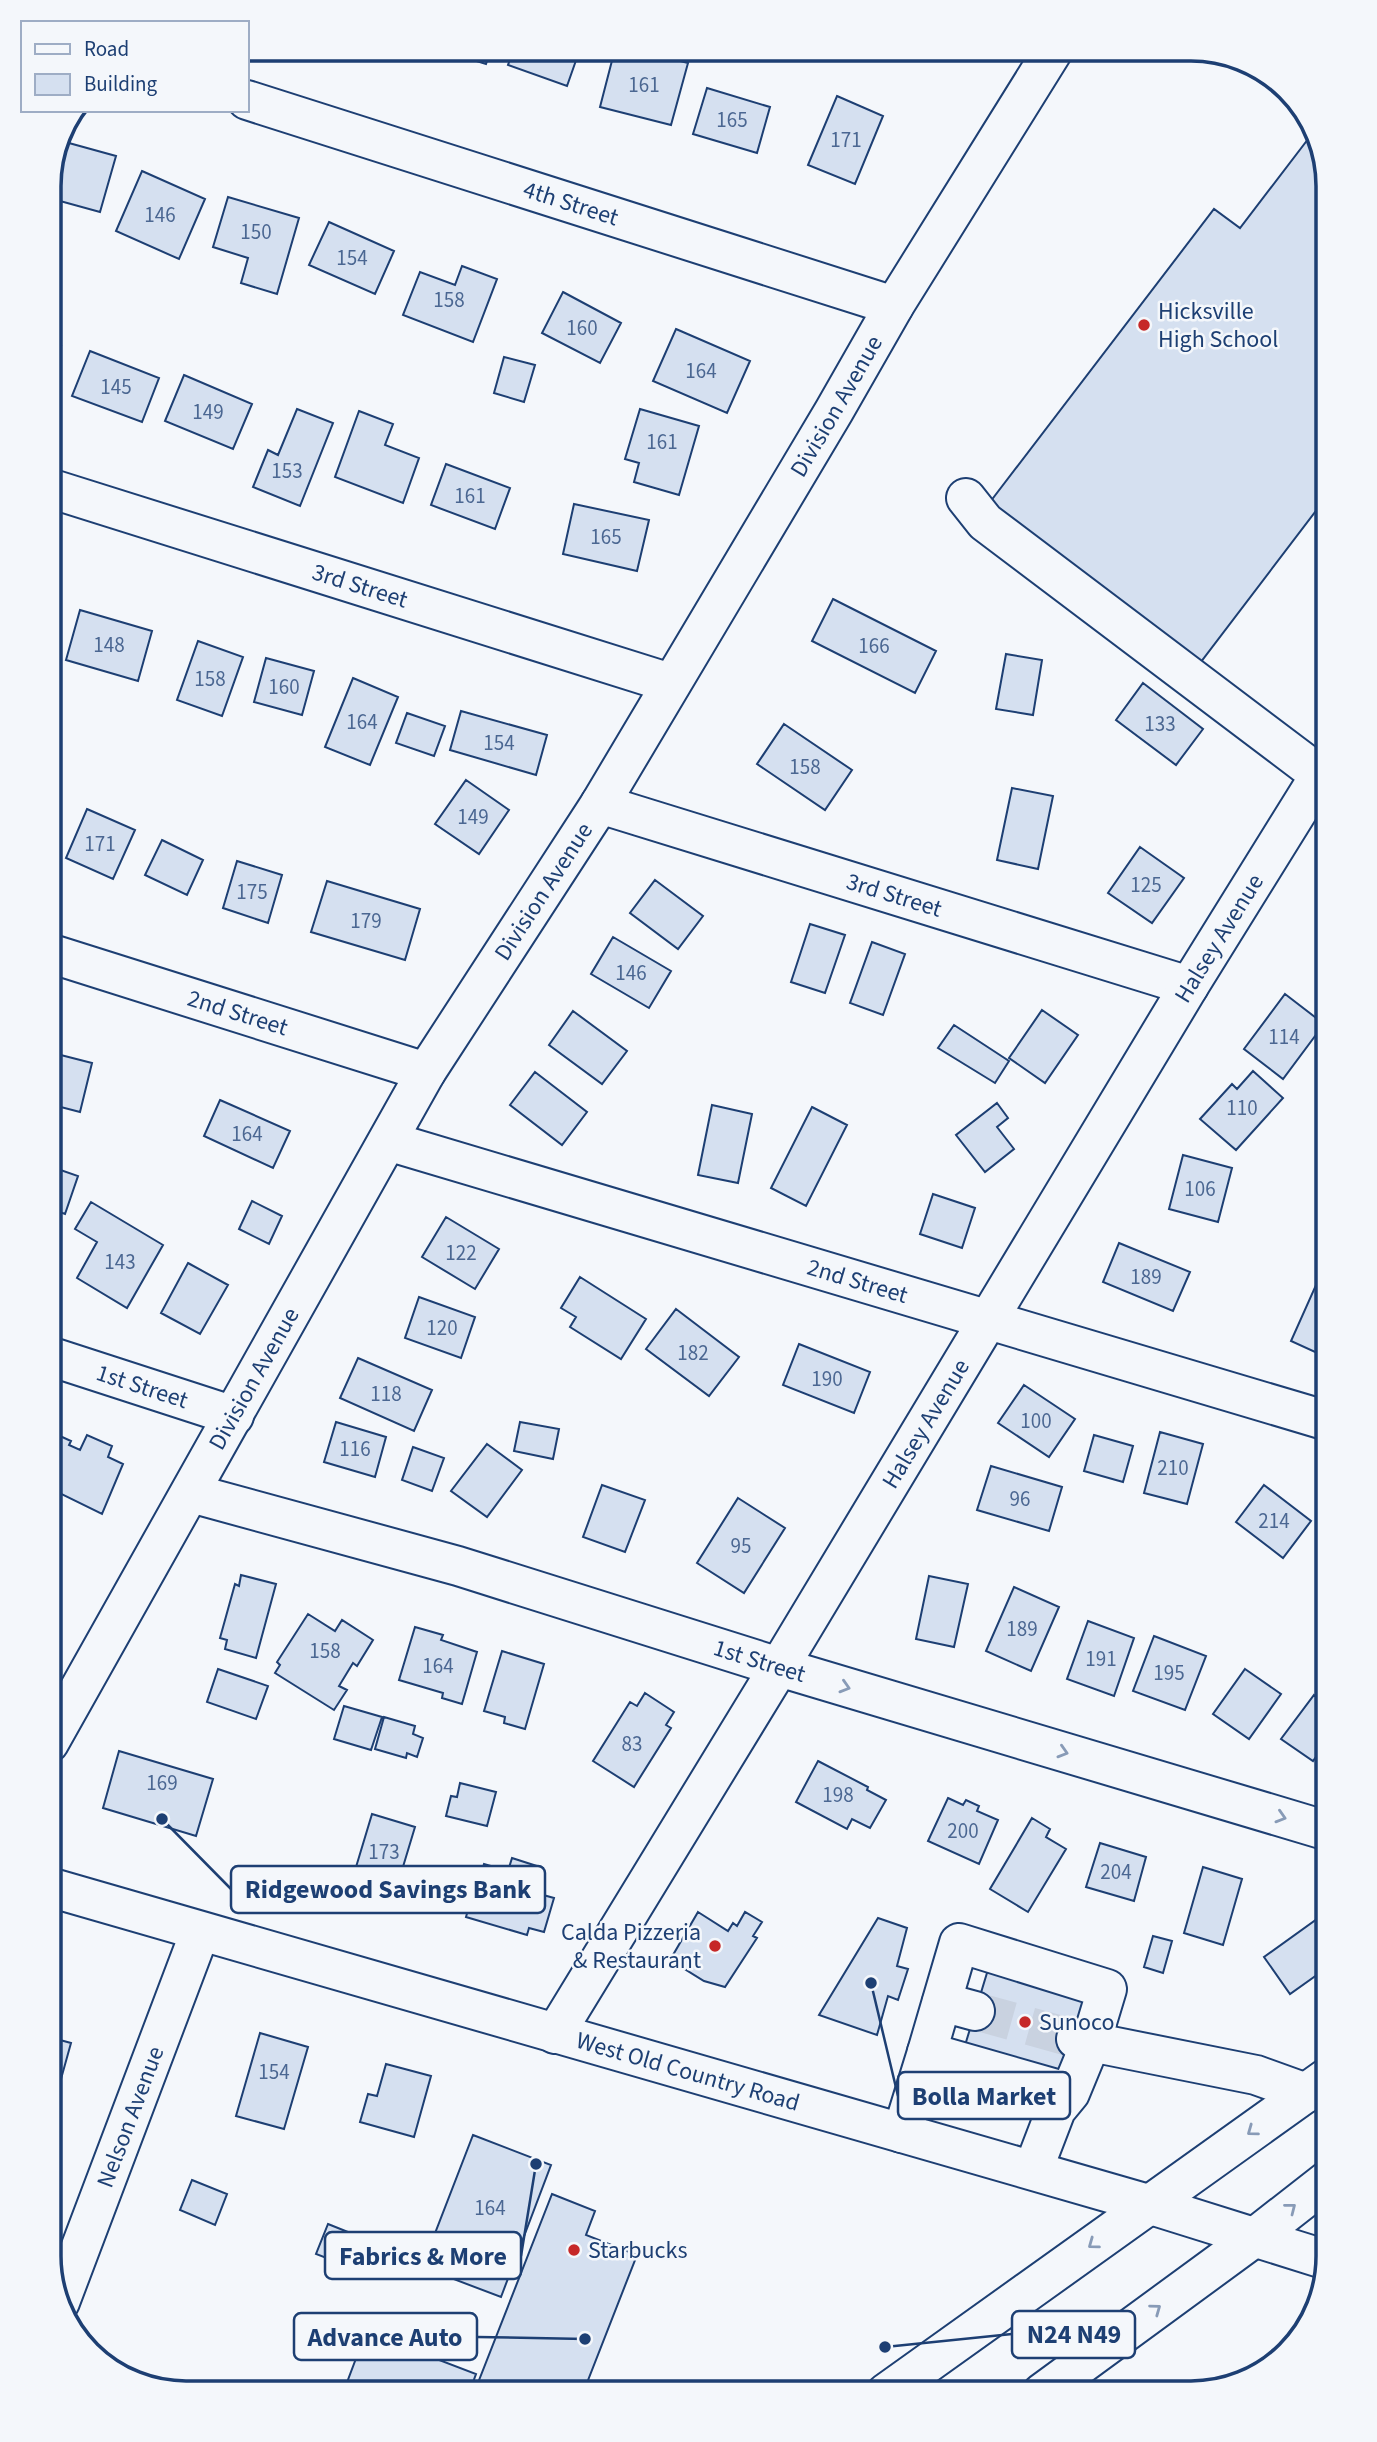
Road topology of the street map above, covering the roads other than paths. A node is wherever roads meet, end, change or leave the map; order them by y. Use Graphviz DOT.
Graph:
graph roads {
  1 [pos="1046,62"];
  2 [pos="248,100"];
  3 [pos="894,306"];
  4 [pos="62,492"];
  5 [pos="966,498"];
  6 [pos="670,683"];
  7 [pos="1316,772"];
  8 [pos="1316,788"];
  9 [pos="600,804"];
  10 [pos="62,957"];
  11 [pos="1189,986"];
  12 [pos="426,1072"];
  13 [pos="388,1141"];
  14 [pos="987,1320"];
  15 [pos="61,1360"];
  16 [pos="234,1416"];
  17 [pos="1316,1417"];
  18 [pos="191,1493"];
  19 [pos="779,1667"];
  20 [pos="61,1721"];
  21 [pos="1316,1827"];
  22 [pos="61,1891"];
  23 [pos="200,1932"];
  24 [pos="555,2034"];
  25 [pos="1083,2041"];
  26 [pos="927,2052"];
  27 [pos="1316,2085"];
  28 [pos="1316,2086"];
  29 [pos="1070,2094"];
  30 [pos="902,2133"];
  31 [pos="1033,2170"];
  32 [pos="1316,2189"];
  33 [pos="1148,2204"];
  34 [pos="1255,2237"];
  35 [pos="1316,2256"];
  36 [pos="66,2287"];
  37 [pos="903,2381"];
  38 [pos="1059,2381"];
  1 -- 3 [label="street, Division Avenue"];
  2 -- 3 [label="street, 4th Street"];
  3 -- 6 [label="street, Division Avenue"];
  4 -- 6 [label="street, 3rd Street"];
  5 -- 7 [label="street"];
  6 -- 9 [label="street, Division Avenue"];
  8 -- 11 [label="street, Halsey Avenue"];
  9 -- 11 [label="street, 3rd Street"];
  9 -- 12 [label="street, Division Avenue"];
  10 -- 12 [label="street, 2nd Street"];
  11 -- 14 [label="street, Halsey Avenue"];
  12 -- 13 [label="street, Division Avenue"];
  13 -- 14 [label="street, 2nd Street"];
  13 -- 16 [label="street, Division Avenue"];
  14 -- 17 [label="street, 2nd Street"];
  14 -- 19 [label="street, Halsey Avenue"];
  15 -- 16 [label="street, 1st Street"];
  16 -- 18 [label="street, Division Avenue"];
  18 -- 19 [label="street, 1st Street"];
  18 -- 20 [label="street, Division Avenue"];
  19 -- 21 [label="street, 1st Street, one-way"];
  19 -- 24 [label="street, Halsey Avenue"];
  22 -- 23 [label="street, West Old Country Road"];
  23 -- 24 [label="street, West Old Country Road"];
  23 -- 36 [label="street, Nelson Avenue"];
  24 -- 30 [label="street, West Old Country Road"];
  25 -- 26 [label="street"];
  25 -- 27 [label="street"];
  25 -- 29 [label="street"];
  26 -- 29 [label="street"];
  26 -- 30 [label="street"];
  28 -- 33 [label="street, one-way"];
  29 -- 31 [label="street"];
  30 -- 31 [label="street, West Old Country Road"];
  31 -- 33 [label="street, West Old Country Road"];
  34 -- 32 [label="street, one-way"];
  33 -- 34 [label="street, West Old Country Road"];
  33 -- 37 [label="street, one-way"];
  34 -- 35 [label="street, West Old Country Road"];
  38 -- 34 [label="street, one-way"];
}
